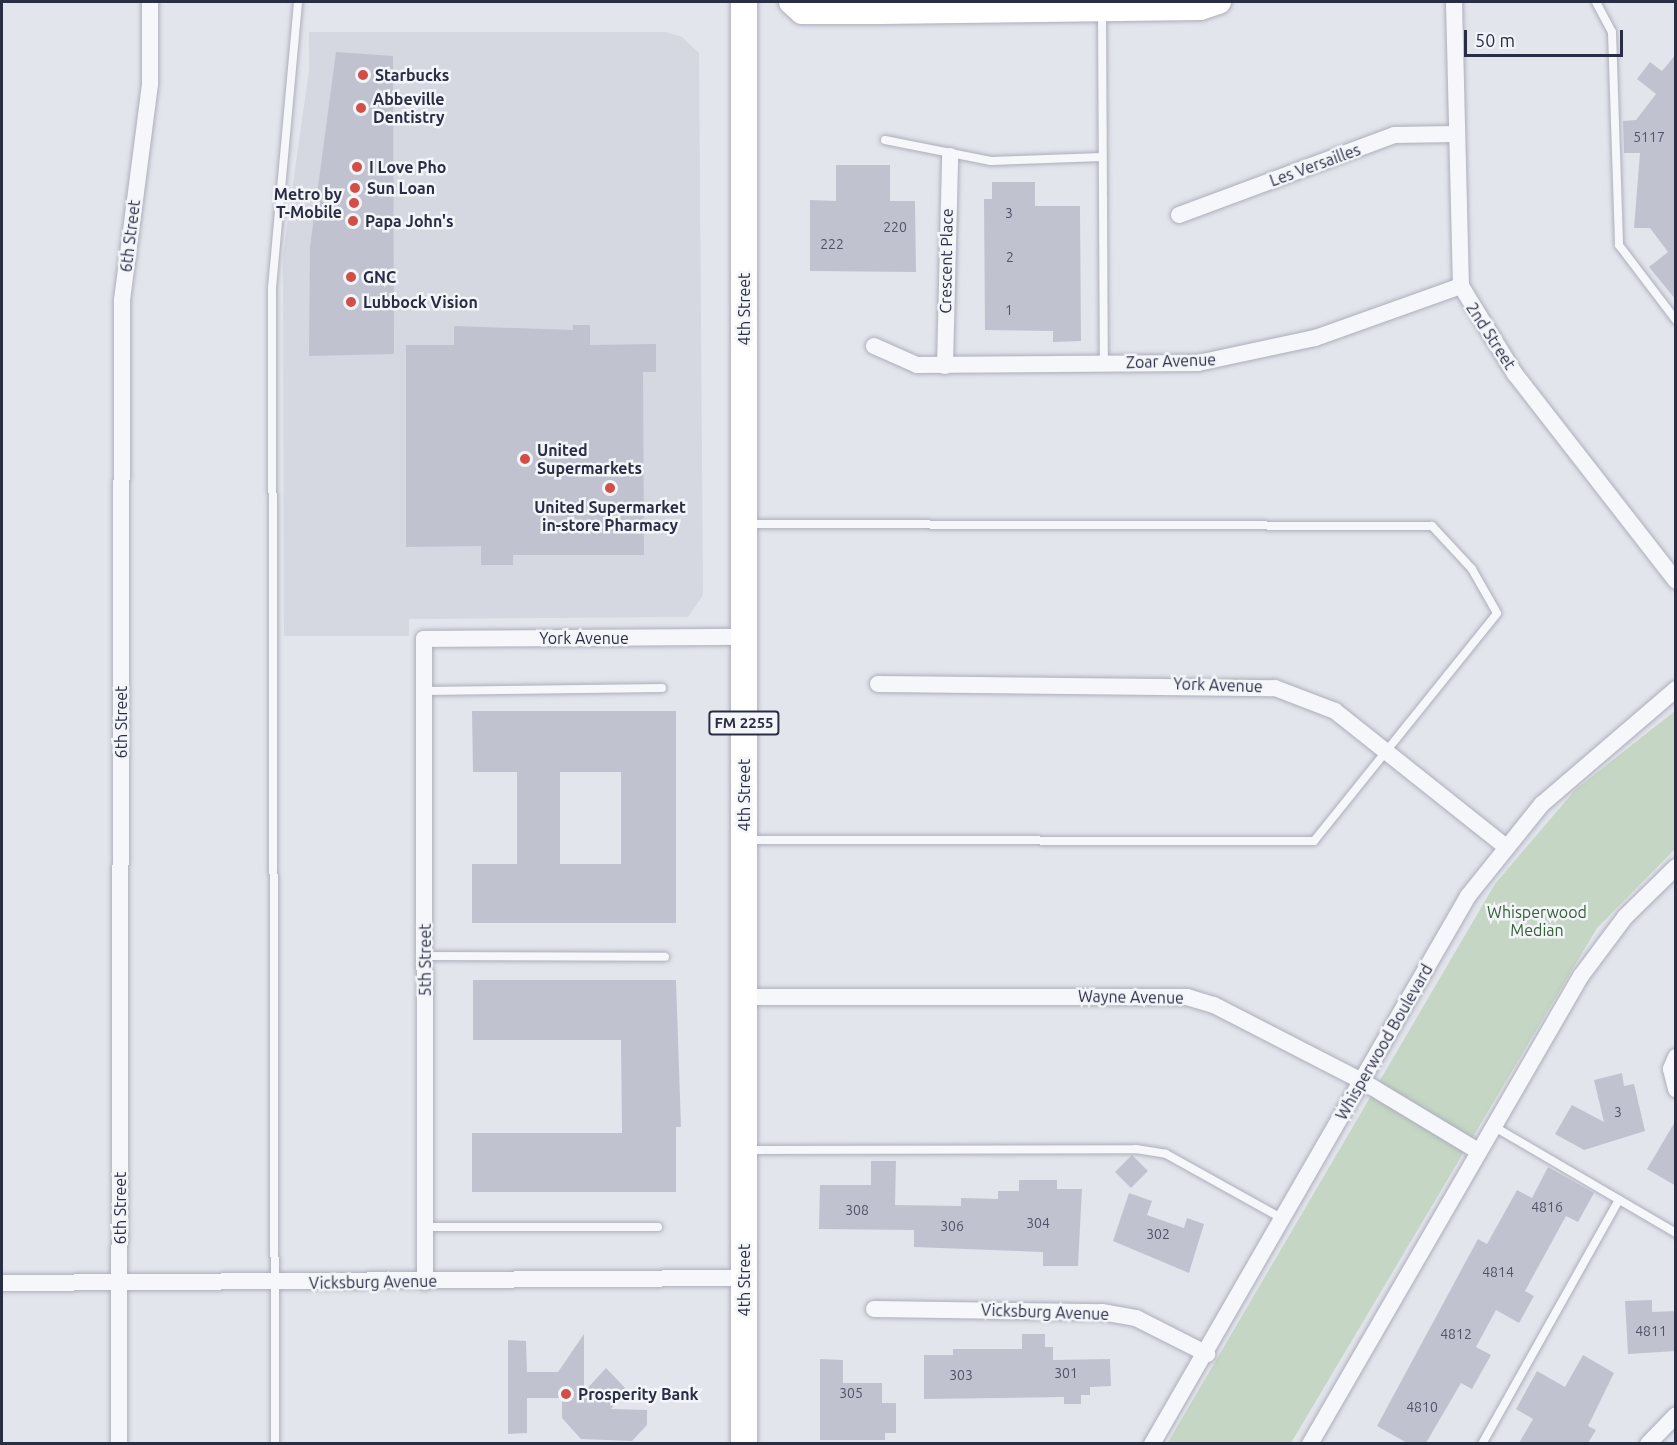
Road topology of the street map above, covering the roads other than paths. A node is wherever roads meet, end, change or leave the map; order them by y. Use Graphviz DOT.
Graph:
graph roads {
  1 [pos="150,2"];
  2 [pos="298,2"];
  3 [pos="744,2"];
  4 [pos="791,2"];
  5 [pos="1219,2"];
  6 [pos="1455,2"];
  7 [pos="1596,2"];
  8 [pos="1102,11"];
  9 [pos="1455,134"];
  10 [pos="885,140"];
  11 [pos="950,156"];
  12 [pos="1102,158"];
  13 [pos="1179,215"];
  14 [pos="1461,286"];
  15 [pos="1676,320"];
  16 [pos="874,346"];
  17 [pos="1104,364"];
  18 [pos="945,366"];
  19 [pos="744,524"];
  20 [pos="1676,581"];
  21 [pos="744,637"];
  22 [pos="424,639"];
  23 [pos="878,684"];
  24 [pos="662,688"];
  25 [pos="1676,689"];
  26 [pos="424,691"];
  27 [pos="1389,753"];
  28 [pos="744,840"];
  29 [pos="1505,846"];
  30 [pos="1676,867"];
  31 [pos="424,956"];
  32 [pos="665,957"];
  33 [pos="745,997"];
  34 [pos="1676,1058"];
  35 [pos="1362,1081"];
  36 [pos="1676,1089"];
  37 [pos="1493,1126"];
  38 [pos="744,1150"];
  39 [pos="1479,1151"];
  40 [pos="1619,1200"];
  41 [pos="1284,1219"];
  42 [pos="425,1227"];
  43 [pos="658,1227"];
  44 [pos="1676,1233"];
  45 [pos="744,1278"];
  46 [pos="425,1281"];
  47 [pos="2,1282"];
  48 [pos="119,1283"];
  49 [pos="271,1284"];
  50 [pos="874,1309"];
  51 [pos="1207,1354"];
  52 [pos="1676,1415"];
  53 [pos="120,1443"];
  54 [pos="275,1443"];
  55 [pos="744,1443"];
  56 [pos="1152,1443"];
  57 [pos="1311,1443"];
  58 [pos="1482,1443"];
  59 [pos="1648,1443"];
  1 -- 48 [label="street, 6th Street"];
  2 -- 49 [label="lane"];
  3 -- 19 [label="main road, 4th Street / FM 2255"];
  4 -- 8 [label="main road"];
  5 -- 8 [label="main road"];
  6 -- 9 [label="street, 2nd Street"];
  7 -- 15 [label="lane"];
  8 -- 12 [label="lane"];
  9 -- 13 [label="street, Les Versailles"];
  9 -- 14 [label="street, 2nd Street"];
  10 -- 11 [label="lane"];
  11 -- 12 [label="lane"];
  11 -- 18 [label="street, Crescent Place"];
  12 -- 17 [label="lane"];
  14 -- 17 [label="street, Zoar Avenue"];
  14 -- 20 [label="street, 2nd Street"];
  16 -- 18 [label="street, Zoar Avenue"];
  17 -- 18 [label="street, Zoar Avenue"];
  19 -- 21 [label="main road, 4th Street / FM 2255"];
  19 -- 27 [label="lane"];
  21 -- 22 [label="street, York Avenue"];
  21 -- 28 [label="main road, 4th Street / FM 2255"];
  22 -- 26 [label="street, 5th Street"];
  23 -- 27 [label="street, York Avenue"];
  24 -- 26 [label="lane"];
  25 -- 29 [label="street, Whisperwood Boulevard"];
  26 -- 31 [label="street, 5th Street"];
  27 -- 28 [label="lane"];
  27 -- 29 [label="street, York Avenue"];
  28 -- 33 [label="main road, 4th Street / FM 2255"];
  29 -- 35 [label="street, Whisperwood Boulevard"];
  30 -- 37 [label="street"];
  31 -- 32 [label="lane"];
  31 -- 42 [label="street, 5th Street"];
  33 -- 35 [label="street, Wayne Avenue"];
  33 -- 38 [label="main road, 4th Street / FM 2255"];
  34 -- 36 [label="street"];
  35 -- 39 [label="street, Wayne Avenue"];
  35 -- 41 [label="street, Whisperwood Boulevard"];
  37 -- 39 [label="street"];
  37 -- 40 [label="lane"];
  38 -- 41 [label="lane"];
  38 -- 45 [label="main road, 4th Street / FM 2255"];
  39 -- 57 [label="street"];
  40 -- 44 [label="lane"];
  40 -- 58 [label="lane"];
  41 -- 51 [label="street, Whisperwood Boulevard"];
  42 -- 43 [label="lane"];
  42 -- 46 [label="street, 5th Street"];
  45 -- 46 [label="street, Vicksburg Avenue"];
  45 -- 55 [label="main road, 4th Street / FM 2255"];
  46 -- 49 [label="street, Vicksburg Avenue"];
  47 -- 48 [label="street, Vicksburg Avenue"];
  48 -- 49 [label="street, Vicksburg Avenue"];
  48 -- 53 [label="street, 6th Street"];
  49 -- 54 [label="lane"];
  50 -- 51 [label="street, Vicksburg Avenue"];
  51 -- 56 [label="street, Whisperwood Boulevard"];
  52 -- 59 [label="street"];
}
